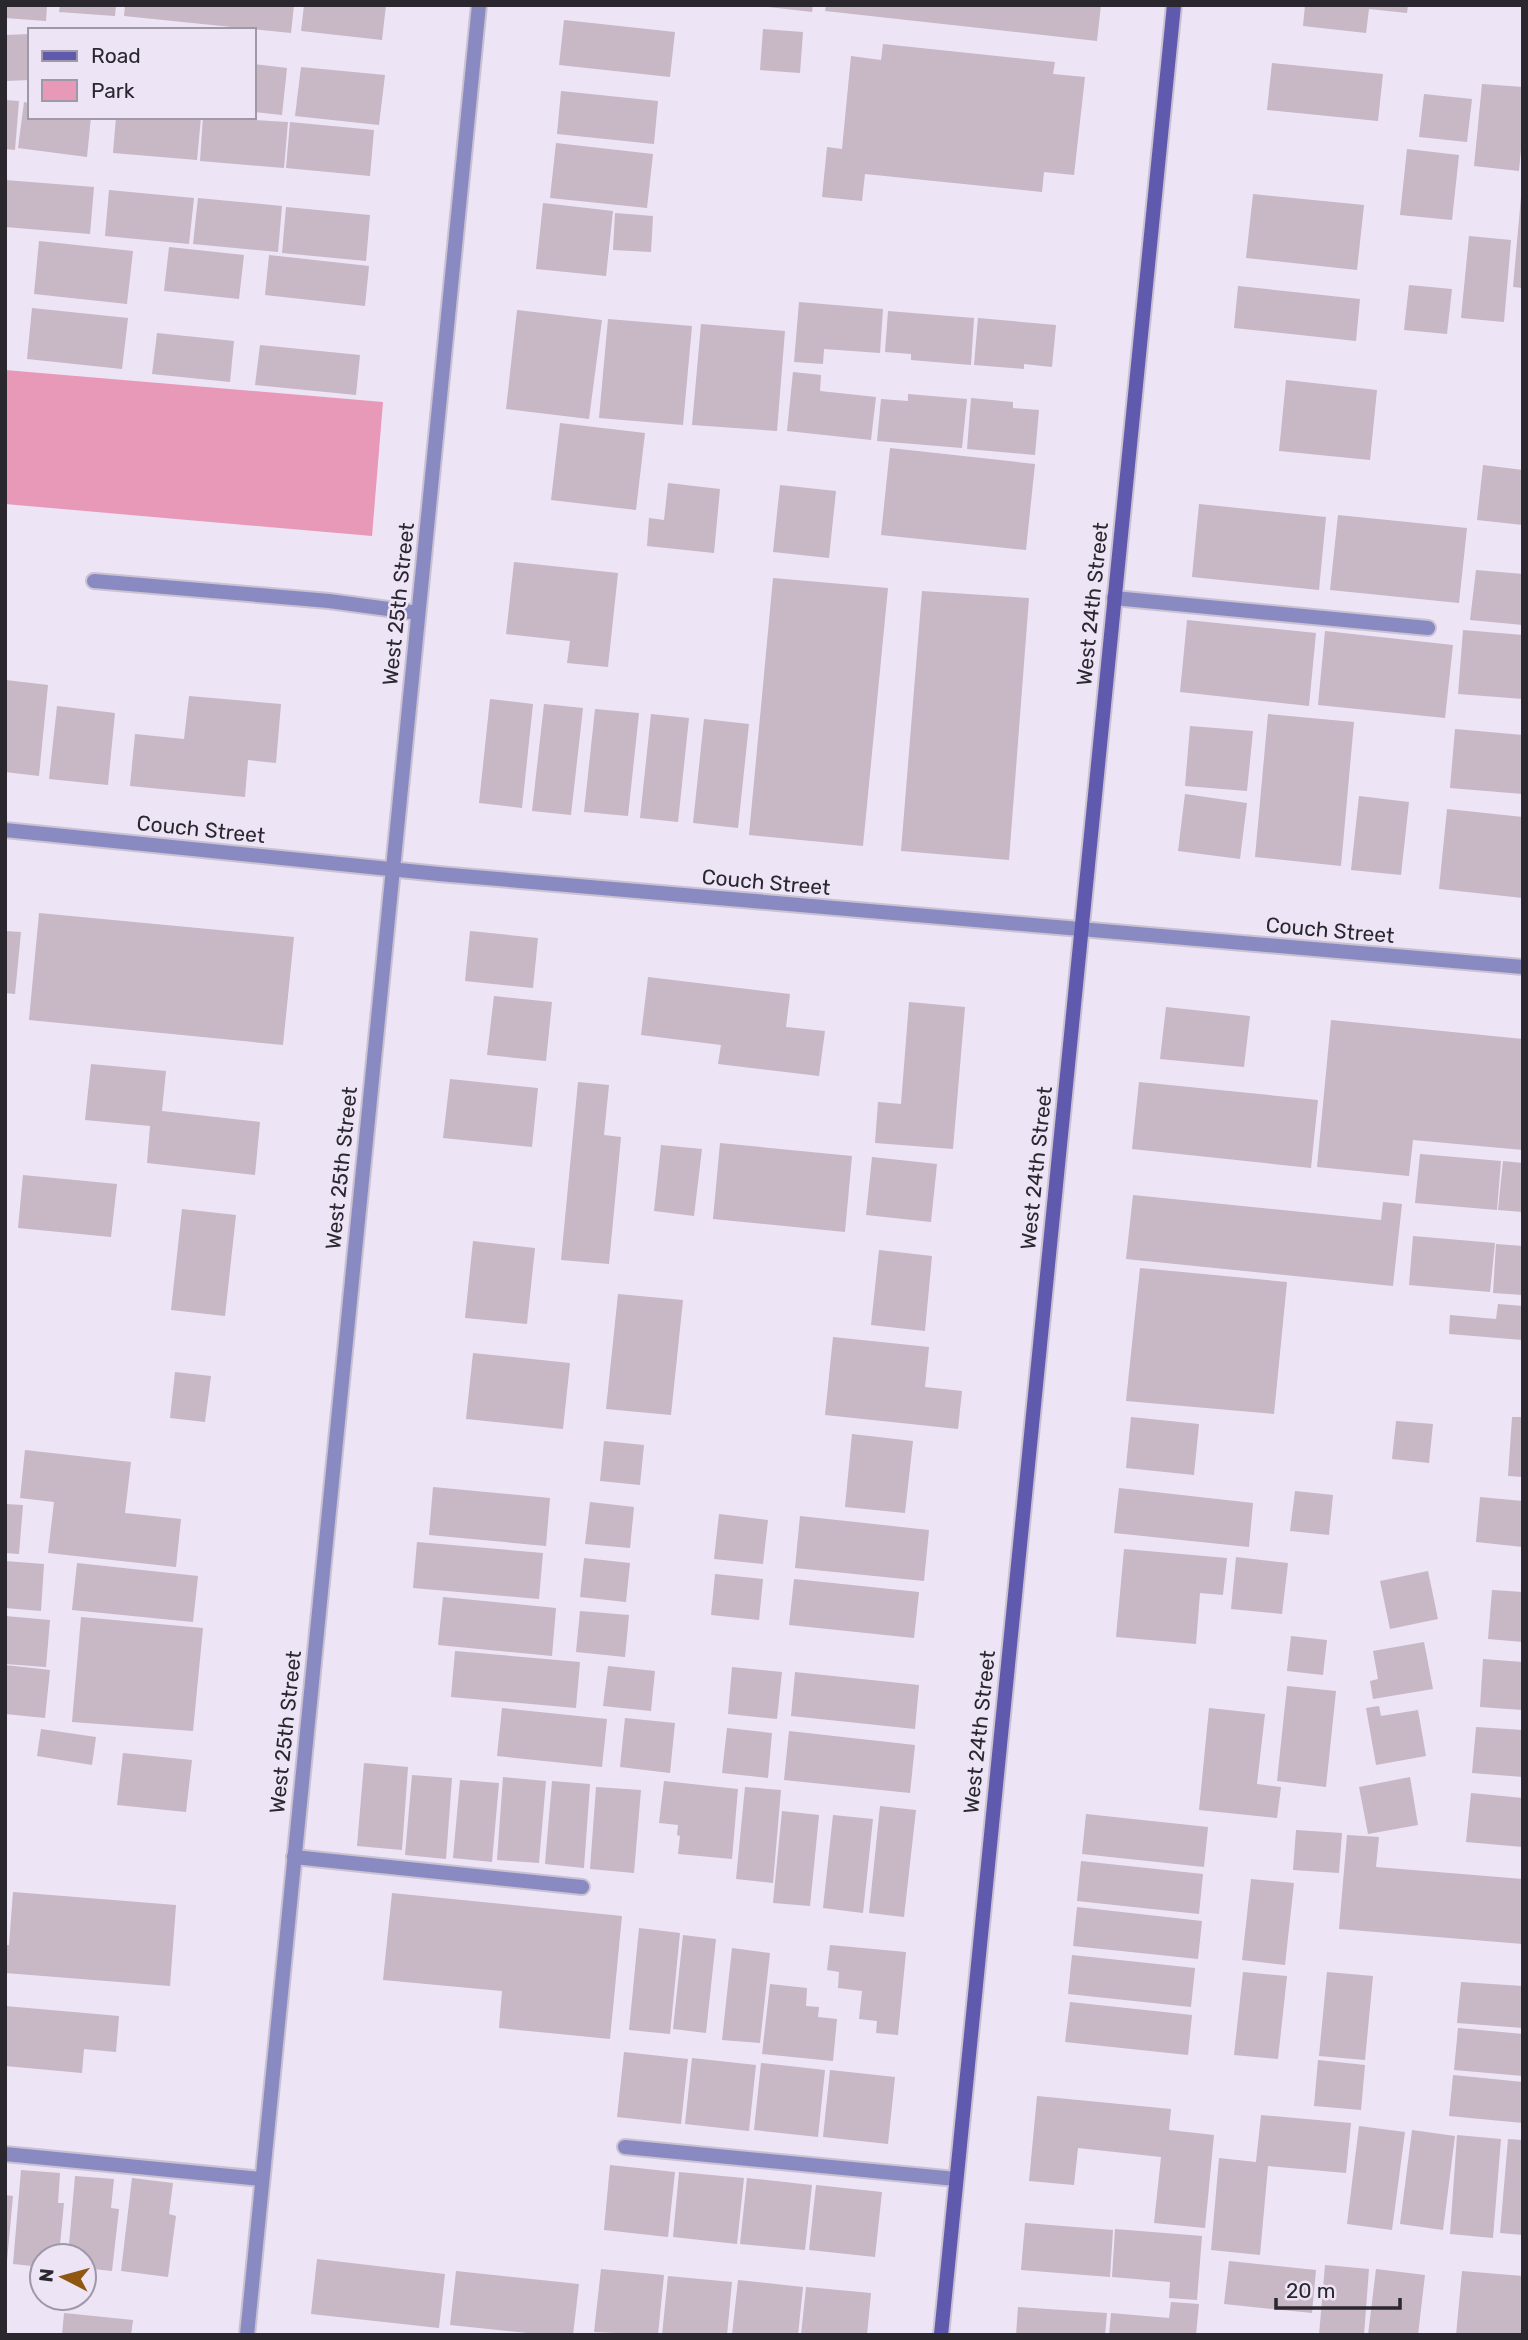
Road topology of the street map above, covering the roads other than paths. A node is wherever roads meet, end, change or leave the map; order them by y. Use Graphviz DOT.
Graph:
graph roads {
  1 [pos="479,5"];
  2 [pos="1174,5"];
  3 [pos="94,582"];
  4 [pos="1114,598"];
  5 [pos="418,612"];
  6 [pos="1428,628"];
  7 [pos="5,830"];
  8 [pos="392,869"];
  9 [pos="1082,929"];
  10 [pos="1523,967"];
  11 [pos="294,1857"];
  12 [pos="582,1887"];
  13 [pos="625,2147"];
  14 [pos="5,2154"];
  15 [pos="261,2179"];
  16 [pos="956,2179"];
  17 [pos="247,2335"];
  18 [pos="941,2335"];
  1 -- 5 [label="street, West 25th Street"];
  2 -- 4 [label="street, West 24th Street"];
  3 -- 5 [label="street"];
  4 -- 6 [label="street"];
  4 -- 9 [label="street, West 24th Street"];
  5 -- 8 [label="street, West 25th Street"];
  7 -- 8 [label="street, Couch Street"];
  8 -- 9 [label="street, Couch Street"];
  8 -- 11 [label="street, West 25th Street"];
  9 -- 10 [label="street, Couch Street"];
  9 -- 16 [label="street, West 24th Street"];
  11 -- 12 [label="street"];
  11 -- 15 [label="street, West 25th Street"];
  13 -- 16 [label="street"];
  14 -- 15 [label="street"];
  15 -- 17 [label="street, West 25th Street"];
  16 -- 18 [label="street, West 24th Street"];
}
